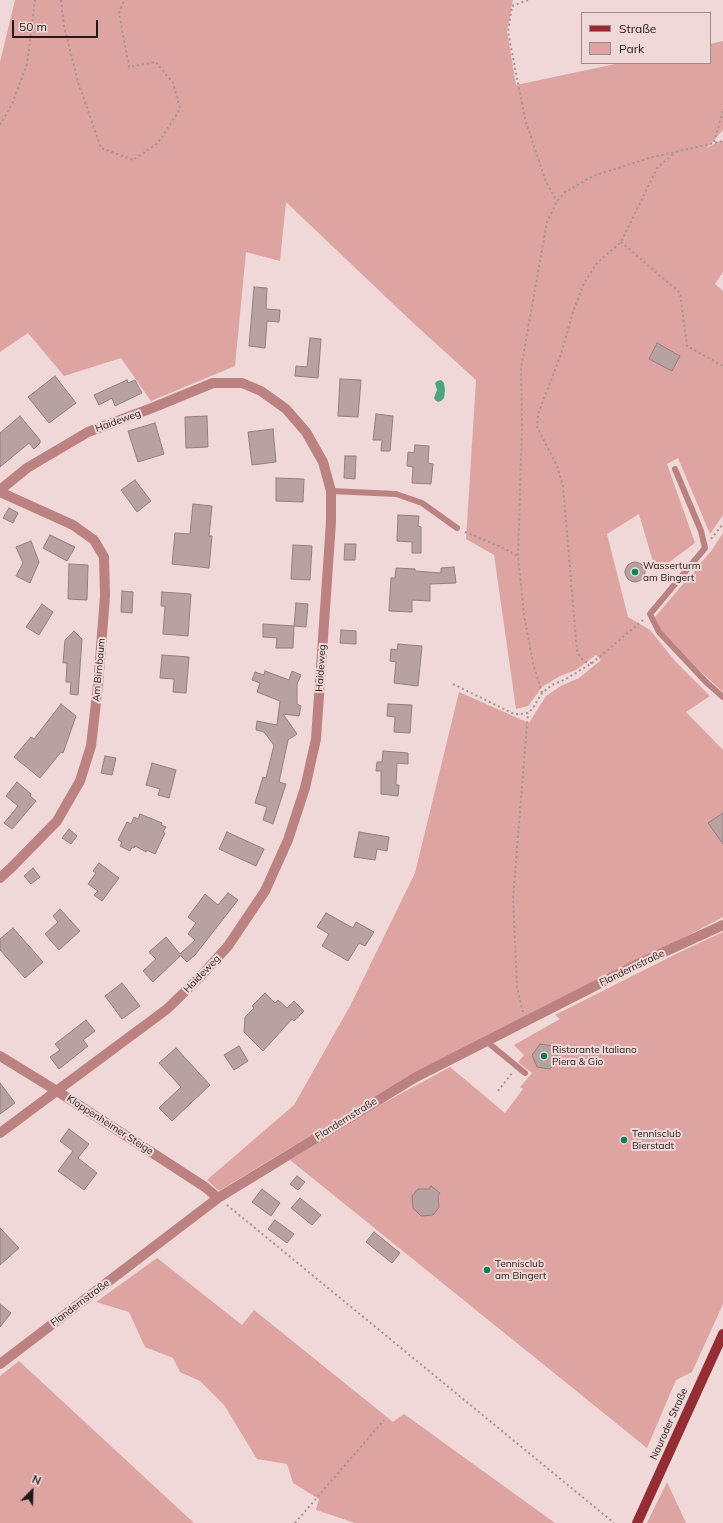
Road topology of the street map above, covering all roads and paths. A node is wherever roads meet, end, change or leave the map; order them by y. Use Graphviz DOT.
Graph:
graph roads {
  1 [pos="35,0"];
  2 [pos="61,0"];
  3 [pos="124,0"];
  4 [pos="528,0"];
  5 [pos="723,111"];
  6 [pos="0,125"];
  7 [pos="723,141"];
  8 [pos="714,142"];
  9 [pos="674,153"];
  10 [pos="557,201"];
  11 [pos="621,242"];
  12 [pos="723,366"];
  13 [pos="675,469"];
  14 [pos="0,491"];
  15 [pos="331,491"];
  16 [pos="723,524"];
  17 [pos="457,528"];
  18 [pos="705,548"];
  19 [pos="518,556"];
  20 [pos="650,614"];
  21 [pos="592,663"];
  22 [pos="454,684"];
  23 [pos="542,693"];
  24 [pos="723,697"];
  25 [pos="528,712"];
  26 [pos="0,878"];
  27 [pos="723,925"];
  28 [pos="525,1022"];
  29 [pos="486,1041"];
  30 [pos="0,1056"];
  31 [pos="517,1066"];
  32 [pos="525,1073"];
  33 [pos="57,1091"];
  34 [pos="498,1091"];
  35 [pos="0,1133"];
  36 [pos="218,1198"];
  37 [pos="723,1334"];
  38 [pos="0,1364"];
  39 [pos="384,1420"];
  40 [pos="295,1523"];
  41 [pos="614,1523"];
  42 [pos="637,1523"];
  1 -- 6 [label="path"];
  2 -- 3 [label="path"];
  4 -- 10 [label="path"];
  5 -- 8 [label="path"];
  7 -- 8 [label="path"];
  8 -- 9 [label="path"];
  9 -- 10 [label="path"];
  9 -- 11 [label="path"];
  10 -- 19 [label="path"];
  11 -- 12 [label="path"];
  11 -- 21 [label="path"];
  13 -- 18 [label="lane"];
  14 -- 15 [label="street, Haideweg"];
  14 -- 26 [label="street, Am Birnbaum"];
  15 -- 17 [label="lane"];
  15 -- 33 [label="street, Haideweg"];
  16 -- 18 [label="path"];
  17 -- 19 [label="path"];
  18 -- 20 [label="lane"];
  19 -- 23 [label="path"];
  20 -- 21 [label="path"];
  20 -- 24 [label="lane"];
  21 -- 23 [label="path"];
  22 -- 25 [label="path"];
  23 -- 25 [label="path"];
  25 -- 28 [label="path"];
  27 -- 28 [label="street, Flandernstraße"];
  28 -- 29 [label="street, Flandernstraße"];
  29 -- 31 [label="lane"];
  29 -- 36 [label="street, Flandernstraße"];
  30 -- 33 [label="street, Kloppenheimer Steige"];
  31 -- 32 [label="lane"];
  31 -- 34 [label="path"];
  33 -- 35 [label="street, Haideweg"];
  33 -- 36 [label="street, Kloppenheimer Steige"];
  36 -- 38 [label="street, Flandernstraße"];
  36 -- 41 [label="path"];
  37 -- 42 [label="main road, Nauroder Straße"];
  39 -- 40 [label="path"];
}
